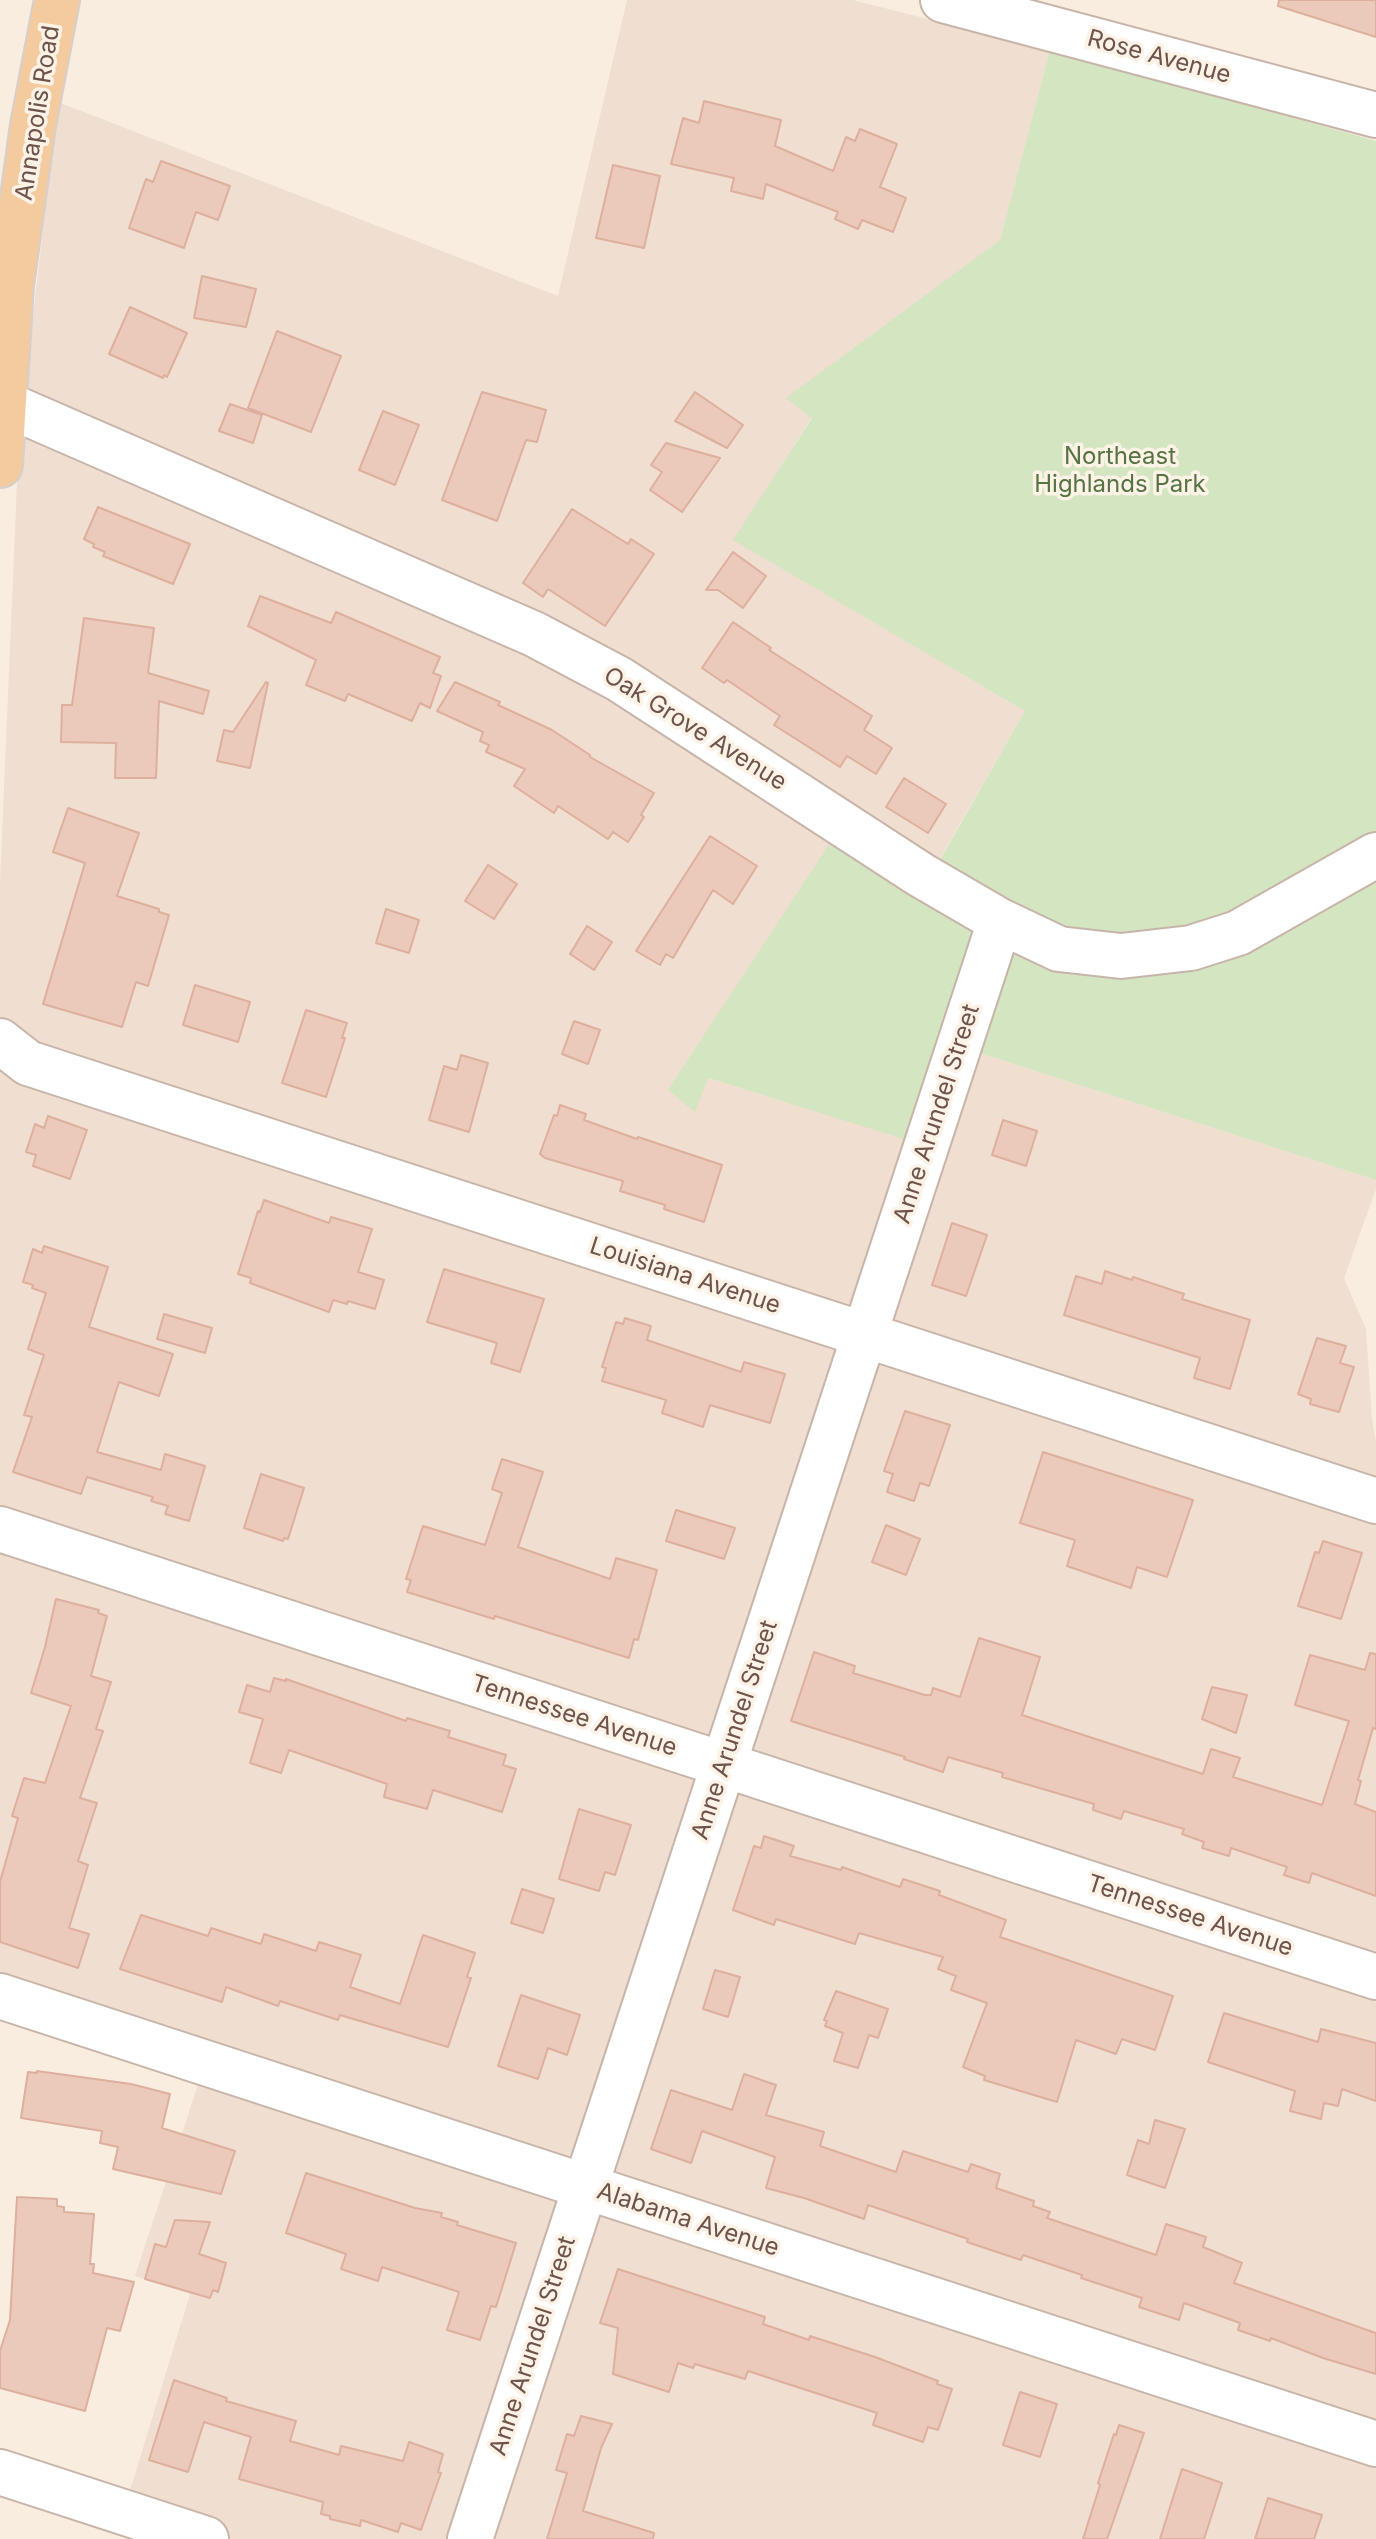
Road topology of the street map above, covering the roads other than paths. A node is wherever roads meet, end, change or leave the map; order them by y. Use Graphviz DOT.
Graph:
graph roads {
  1 [pos="57,0"];
  2 [pos="943,0"];
  3 [pos="1376,115"];
  4 [pos="3,403"];
  5 [pos="0,465"];
  6 [pos="1376,855"];
  7 [pos="1000,921"];
  8 [pos="0,1041"];
  9 [pos="865,1335"];
  10 [pos="1376,1501"];
  11 [pos="0,1529"];
  12 [pos="724,1765"];
  13 [pos="1376,1977"];
  14 [pos="0,1996"];
  15 [pos="585,2187"];
  16 [pos="1376,2444"];
  17 [pos="0,2472"];
  18 [pos="206,2539"];
  19 [pos="470,2539"];
  1 -- 4 [label="main road, Annapolis Road"];
  2 -- 3 [label="street, Rose Avenue"];
  4 -- 5 [label="main road, Annapolis Road"];
  4 -- 7 [label="street, Oak Grove Avenue"];
  6 -- 7 [label="street, Oak Grove Avenue"];
  7 -- 9 [label="street, Anne Arundel Street"];
  8 -- 9 [label="street, Louisiana Avenue"];
  9 -- 10 [label="street, Louisiana Avenue"];
  9 -- 12 [label="street, Anne Arundel Street"];
  11 -- 12 [label="street, Tennessee Avenue"];
  12 -- 13 [label="street, Tennessee Avenue"];
  12 -- 15 [label="street, Anne Arundel Street"];
  14 -- 15 [label="street, Alabama Avenue"];
  15 -- 16 [label="street, Alabama Avenue"];
  15 -- 19 [label="street, Anne Arundel Street"];
  17 -- 18 [label="street"];
}
